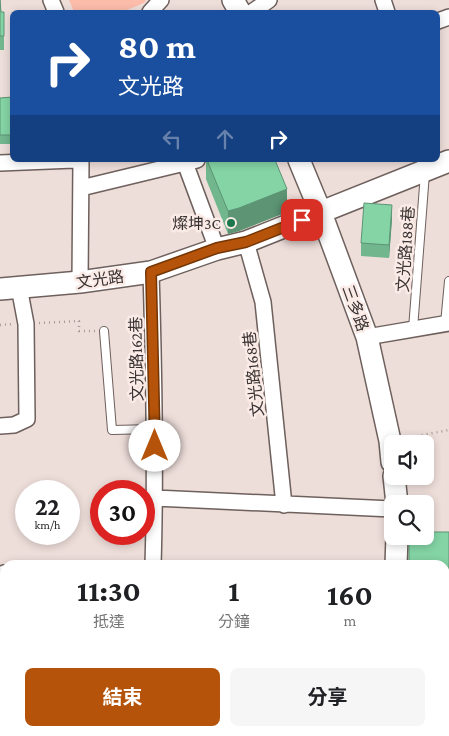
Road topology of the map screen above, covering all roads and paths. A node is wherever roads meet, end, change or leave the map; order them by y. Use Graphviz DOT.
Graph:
graph roads {
  1 [pos="162,0"];
  2 [pos="269,0"];
  3 [pos="152,10"];
  4 [pos="255,10"];
  5 [pos="37,162"];
  6 [pos="81,162"];
  7 [pos="184,162"];
  8 [pos="188,162"];
  9 [pos="299,162"];
  10 [pos="0,164"];
  11 [pos="438,164"];
  12 [pos="81,188"];
  13 [pos="321,213"];
  14 [pos="246,242"];
  15 [pos="217,248"];
  16 [pos="151,272"];
  17 [pos="449,281"];
  18 [pos="80,282"];
  19 [pos="10,288"];
  20 [pos="26,324"];
  21 [pos="447,324"];
  22 [pos="0,325"];
  23 [pos="414,330"];
  24 [pos="104,331"];
  25 [pos="367,337"];
  26 [pos="7,426"];
  27 [pos="155,430"];
  28 [pos="449,430"];
  29 [pos="389,435"];
  30 [pos="422,435"];
  31 [pos="155,480"];
  32 [pos="155,498"];
  33 [pos="284,505"];
  34 [pos="384,509"];
  35 [pos="154,545"];
  36 [pos="397,545"];
  37 [pos="153,560"];
  38 [pos="396,560"];
  1 -- 3 [label="street"];
  2 -- 4 [label="street"];
  5 -- 10 [label="street"];
  6 -- 12 [label="street"];
  7 -- 12 [label="street"];
  8 -- 15 [label="street"];
  9 -- 13 [label="street, 三多路"];
  11 -- 13 [label="street, 文光路"];
  11 -- 23 [label="lane, 文光路188巷"];
  12 -- 18 [label="street"];
  13 -- 14 [label="street, 文光路"];
  13 -- 25 [label="street, 三多路"];
  14 -- 15 [label="street, 文光路"];
  14 -- 33 [label="street, 文光路168巷"];
  15 -- 16 [label="street, 文光路"];
  16 -- 18 [label="street, 文光路"];
  16 -- 27 [label="street, 文光路162巷"];
  17 -- 21 [label="lane"];
  18 -- 19 [label="street, 文光路"];
  19 -- 20 [label="street"];
  20 -- 22 [label="path"];
  20 -- 24 [label="path"];
  20 -- 26 [label="street"];
  21 -- 23 [label="street"];
  23 -- 25 [label="street"];
  24 -- 27 [label="lane"];
  25 -- 29 [label="street, 三多路"];
  27 -- 31 [label="street, 文光路162巷"];
  28 -- 30 [label="path"];
  32 -- 33 [label="street"];
  33 -- 34 [label="street"];
  35 -- 37 [label="street, 文光路162巷"];
  36 -- 38 [label="street"];
}
